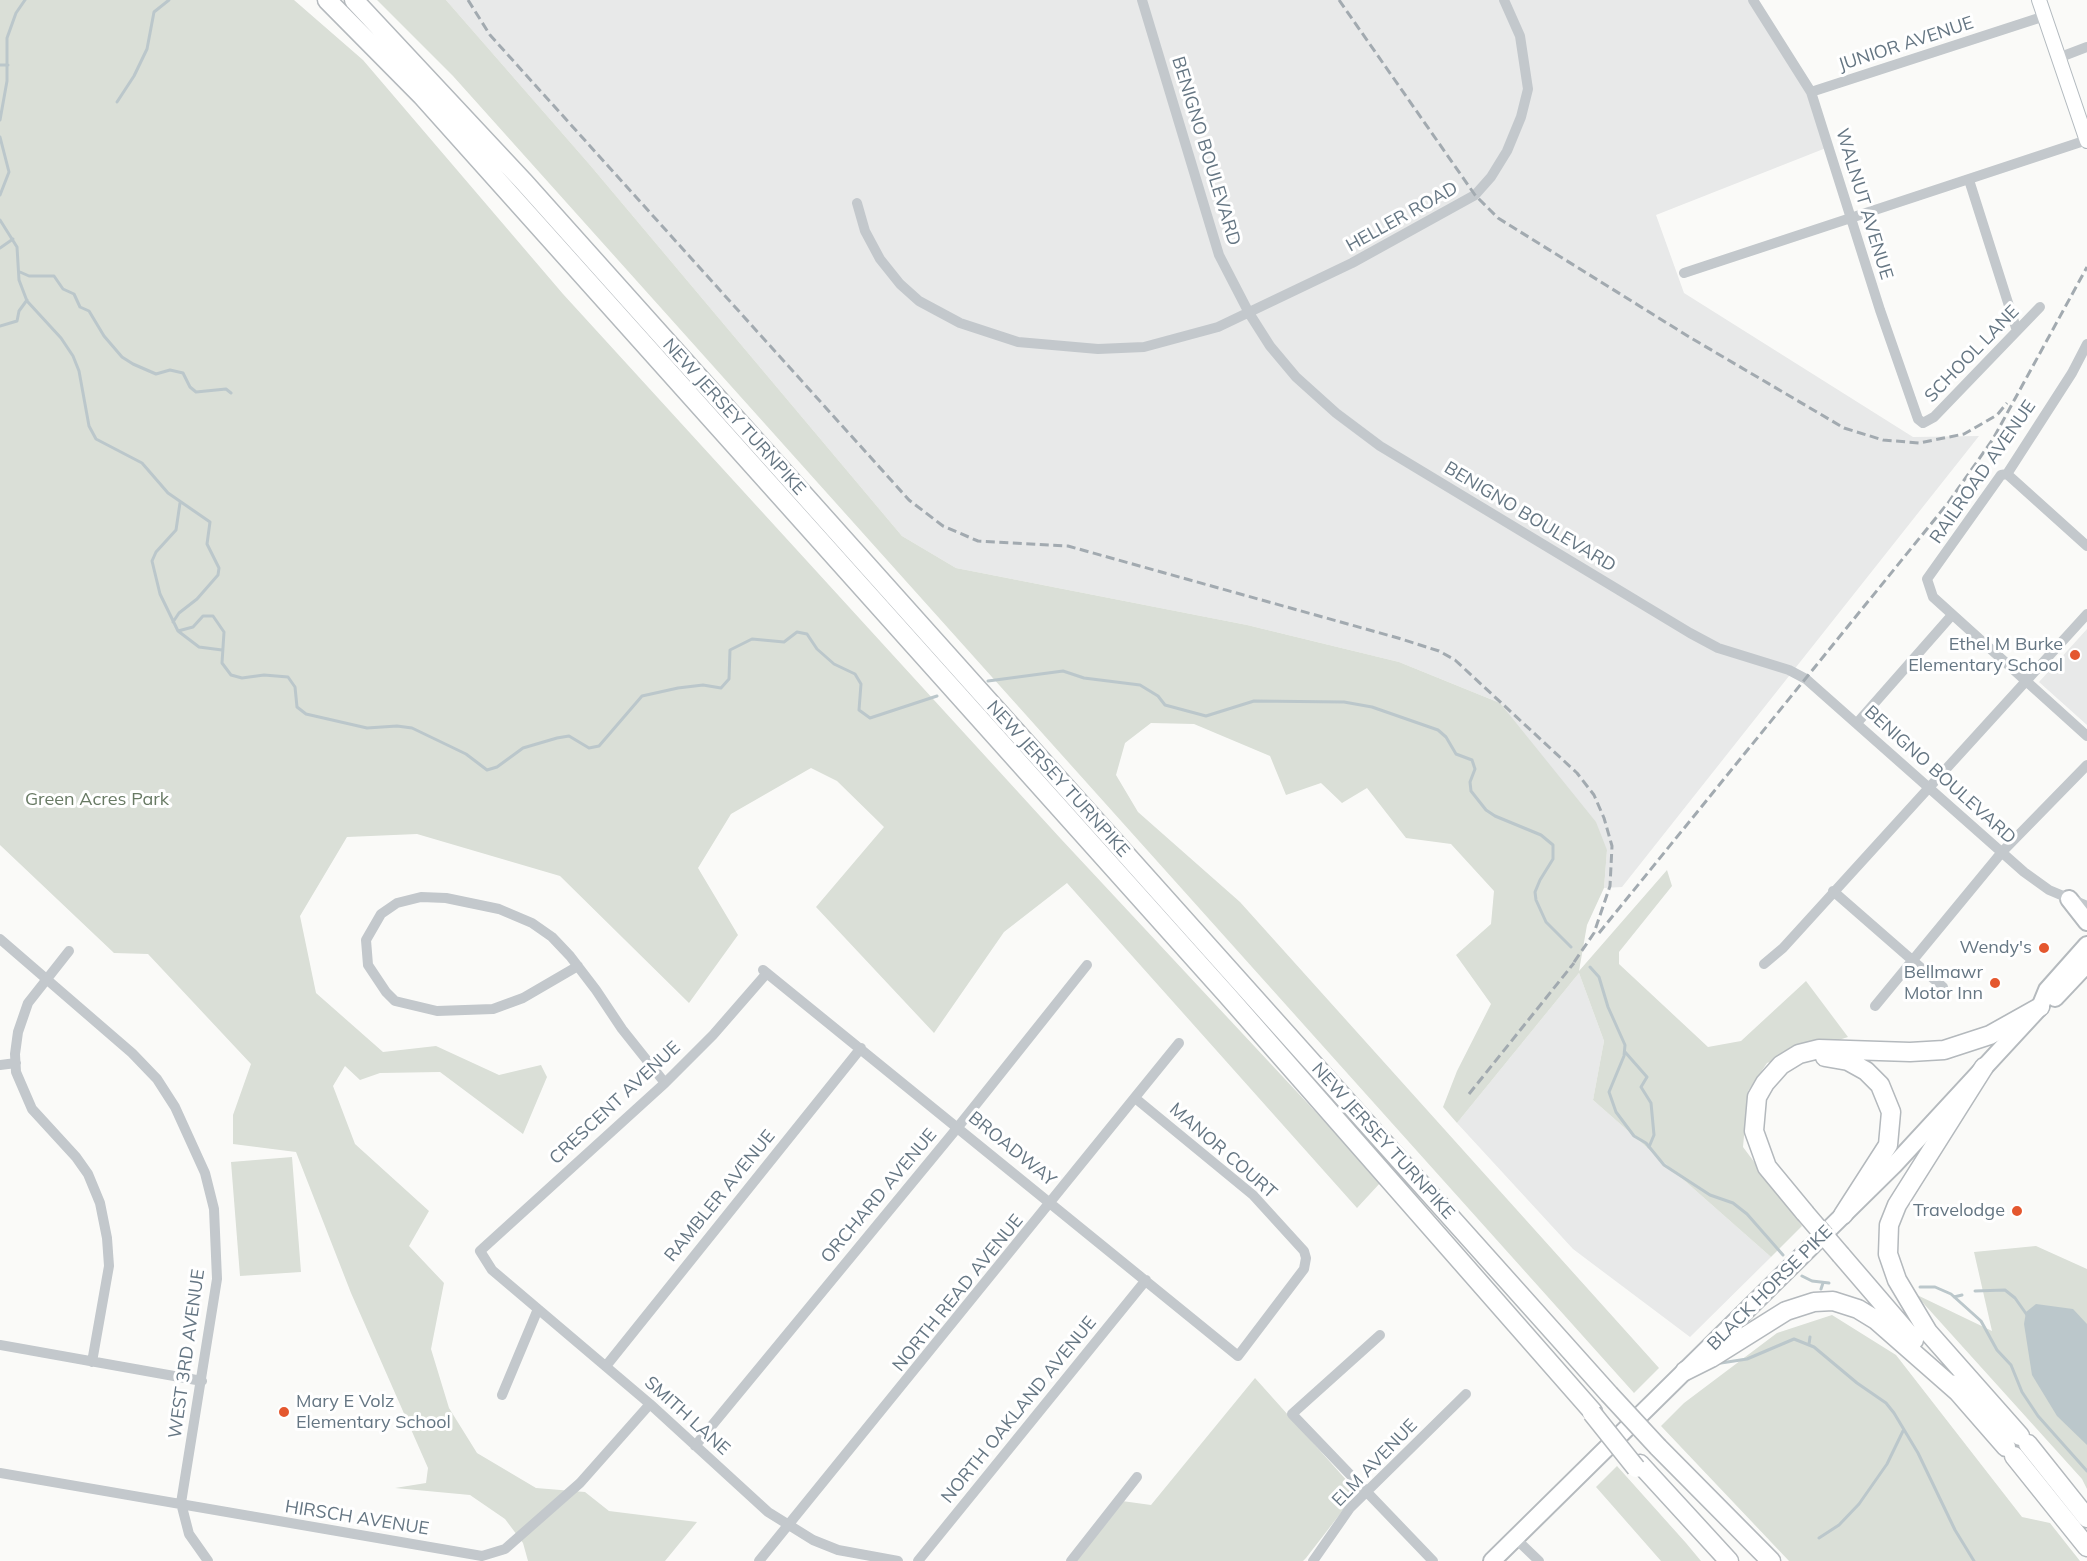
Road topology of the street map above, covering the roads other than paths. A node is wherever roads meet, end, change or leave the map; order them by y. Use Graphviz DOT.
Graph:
graph roads {
  1 [pos="327,0"];
  2 [pos="354,0"];
  3 [pos="1142,0"];
  4 [pos="1504,0"];
  5 [pos="1753,0"];
  6 [pos="2039,0"];
  7 [pos="2045,16"];
  8 [pos="2087,47"];
  9 [pos="2058,58"];
  10 [pos="1811,92"];
  11 [pos="2087,141"];
  12 [pos="1969,180"];
  13 [pos="857,203"];
  14 [pos="1851,220"];
  15 [pos="1684,273"];
  16 [pos="2040,307"];
  17 [pos="1249,313"];
  18 [pos="2017,331"];
  19 [pos="2087,344"];
  20 [pos="1926,421"];
  21 [pos="2007,474"];
  22 [pos="2087,546"];
  23 [pos="2087,614"];
  24 [pos="1952,615"];
  25 [pos="2025,683"];
  26 [pos="1857,723"];
  27 [pos="2087,736"];
  28 [pos="2087,765"];
  29 [pos="1930,788"];
  30 [pos="2002,852"];
  31 [pos="1833,891"];
  32 [pos="2069,899"];
  33 [pos="2087,906"];
  34 [pos="2087,922"];
  35 [pos="0,939"];
  36 [pos="2087,945"];
  37 [pos="69,951"];
  38 [pos="1913,960"];
  39 [pos="1764,964"];
  40 [pos="2087,964"];
  41 [pos="1087,965"];
  42 [pos="578,966"];
  43 [pos="765,971"];
  44 [pos="46,980"];
  45 [pos="1943,987"];
  46 [pos="1875,1006"];
  47 [pos="2040,1006"];
  48 [pos="1179,1043"];
  49 [pos="861,1048"];
  50 [pos="16,1063"];
  51 [pos="0,1065"];
  52 [pos="1984,1067"];
  53 [pos="665,1083"];
  54 [pos="1135,1098"];
  55 [pos="958,1126"];
  56 [pos="1052,1203"];
  57 [pos="1808,1211"];
  58 [pos="1844,1215"];
  59 [pos="480,1251"];
  60 [pos="1843,1252"];
  61 [pos="1146,1280"];
  62 [pos="538,1309"];
  63 [pos="1380,1335"];
  64 [pos="0,1345"];
  65 [pos="1238,1356"];
  66 [pos="92,1362"];
  67 [pos="606,1366"];
  68 [pos="1685,1371"];
  69 [pos="201,1381"];
  70 [pos="1977,1389"];
  71 [pos="1958,1392"];
  72 [pos="1466,1394"];
  73 [pos="502,1395"];
  74 [pos="650,1404"];
  75 [pos="695,1446"];
  76 [pos="2017,1446"];
  77 [pos="1658,1448"];
  78 [pos="1638,1466"];
  79 [pos="0,1473"];
  80 [pos="1137,1477"];
  81 [pos="1365,1493"];
  82 [pos="182,1506"];
  83 [pos="2087,1518"];
  84 [pos="788,1527"];
  85 [pos="1515,1538"];
  86 [pos="2087,1547"];
  87 [pos="491,1557"];
  88 [pos="208,1561"];
  89 [pos="759,1561"];
  90 [pos="898,1561"];
  91 [pos="918,1561"];
  92 [pos="1071,1561"];
  93 [pos="1314,1561"];
  94 [pos="1433,1561"];
  95 [pos="1492,1561"];
  96 [pos="1539,1561"];
  97 [pos="1717,1561"];
  98 [pos="1729,1561"];
  99 [pos="1759,1561"];
  100 [pos="1771,1561"];
  1 -- 78 [label="highway, NEW JERSEY TURNPIKE, bridge"];
  2 -- 77 [label="highway, NEW JERSEY TURNPIKE, bridge"];
  3 -- 17 [label="street, BENIGNO BOULEVARD"];
  4 -- 17 [label="street, HELLER ROAD"];
  5 -- 10 [label="street, WALNUT AVENUE"];
  6 -- 7 [label="main road"];
  7 -- 9 [label="main road"];
  7 -- 10 [label="street, JUNIOR AVENUE"];
  8 -- 9 [label="street"];
  9 -- 11 [label="main road"];
  10 -- 14 [label="street, WALNUT AVENUE"];
  11 -- 12 [label="street"];
  12 -- 14 [label="street"];
  12 -- 18 [label="street"];
  13 -- 17 [label="street, HELLER ROAD"];
  14 -- 15 [label="street"];
  14 -- 20 [label="street, WALNUT AVENUE"];
  16 -- 18 [label="street, SCHOOL LANE"];
  17 -- 26 [label="street, BENIGNO BOULEVARD"];
  18 -- 20 [label="street, SCHOOL LANE"];
  19 -- 21 [label="street, RAILROAD AVENUE"];
  21 -- 22 [label="street"];
  21 -- 24 [label="street, RAILROAD AVENUE"];
  23 -- 25 [label="street"];
  24 -- 25 [label="street"];
  24 -- 26 [label="street"];
  25 -- 27 [label="street"];
  25 -- 29 [label="street"];
  26 -- 29 [label="street, BENIGNO BOULEVARD"];
  28 -- 30 [label="street"];
  29 -- 30 [label="street, BENIGNO BOULEVARD"];
  29 -- 31 [label="street"];
  30 -- 32 [label="street, BENIGNO BOULEVARD"];
  30 -- 38 [label="street"];
  31 -- 38 [label="street"];
  31 -- 39 [label="street"];
  32 -- 33 [label="street, BENIGNO BOULEVARD"];
  32 -- 34 [label="main road"];
  35 -- 44 [label="street, WEST 3RD AVENUE"];
  36 -- 47 [label="main road, BLACK HORSE PIKE"];
  37 -- 44 [label="street"];
  38 -- 45 [label="street"];
  38 -- 46 [label="street"];
  40 -- 47 [label="main road, BLACK HORSE PIKE"];
  41 -- 55 [label="street, ORCHARD AVENUE"];
  42 -- 42 [label="street"];
  42 -- 53 [label="street"];
  43 -- 49 [label="street, BROADWAY"];
  43 -- 53 [label="street, CRESCENT AVENUE"];
  44 -- 50 [label="street"];
  44 -- 69 [label="street, WEST 3RD AVENUE"];
  47 -- 52 [label="main road, BLACK HORSE PIKE"];
  47 -- 57 [label="highway"];
  48 -- 54 [label="street, NORTH READ AVENUE"];
  49 -- 55 [label="street, BROADWAY"];
  49 -- 67 [label="street, RAMBLER AVENUE"];
  50 -- 51 [label="street"];
  50 -- 66 [label="street"];
  52 -- 58 [label="main road, BLACK HORSE PIKE"];
  52 -- 70 [label="highway"];
  53 -- 59 [label="street, CRESCENT AVENUE"];
  54 -- 56 [label="street, NORTH READ AVENUE"];
  54 -- 65 [label="street, MANOR COURT"];
  55 -- 56 [label="street, BROADWAY"];
  55 -- 75 [label="street, ORCHARD AVENUE"];
  56 -- 61 [label="street, BROADWAY"];
  56 -- 84 [label="street, NORTH READ AVENUE"];
  57 -- 58 [label="highway"];
  57 -- 60 [label="highway"];
  58 -- 68 [label="main road, BLACK HORSE PIKE"];
  59 -- 62 [label="street, SMITH LANE"];
  60 -- 70 [label="highway"];
  60 -- 71 [label="highway"];
  61 -- 65 [label="street, BROADWAY"];
  61 -- 91 [label="street, NORTH OAKLAND AVENUE"];
  62 -- 67 [label="street, SMITH LANE"];
  62 -- 73 [label="street"];
  63 -- 81 [label="street"];
  64 -- 66 [label="street"];
  66 -- 69 [label="street"];
  67 -- 74 [label="street, SMITH LANE"];
  68 -- 71 [label="highway"];
  68 -- 85 [label="main road, BLACK HORSE PIKE"];
  69 -- 82 [label="street, WEST 3RD AVENUE"];
  70 -- 76 [label="highway"];
  71 -- 76 [label="highway"];
  72 -- 81 [label="street, ELM AVENUE"];
  74 -- 75 [label="street, SMITH LANE"];
  74 -- 87 [label="street, HIRSCH AVENUE"];
  75 -- 84 [label="street, SMITH LANE"];
  76 -- 83 [label="highway"];
  76 -- 86 [label="highway"];
  77 -- 99 [label="highway, NEW JERSEY TURNPIKE"];
  77 -- 100 [label="highway"];
  78 -- 97 [label="highway"];
  78 -- 98 [label="highway, NEW JERSEY TURNPIKE"];
  79 -- 82 [label="street, HIRSCH AVENUE"];
  80 -- 92 [label="street"];
  81 -- 93 [label="street, ELM AVENUE"];
  81 -- 94 [label="street"];
  82 -- 87 [label="street, HIRSCH AVENUE"];
  82 -- 88 [label="street, WEST 3RD AVENUE"];
  84 -- 89 [label="street, NORTH READ AVENUE"];
  84 -- 90 [label="street, SMITH LANE"];
  85 -- 95 [label="main road, BLACK HORSE PIKE"];
  85 -- 96 [label="street"];
}
